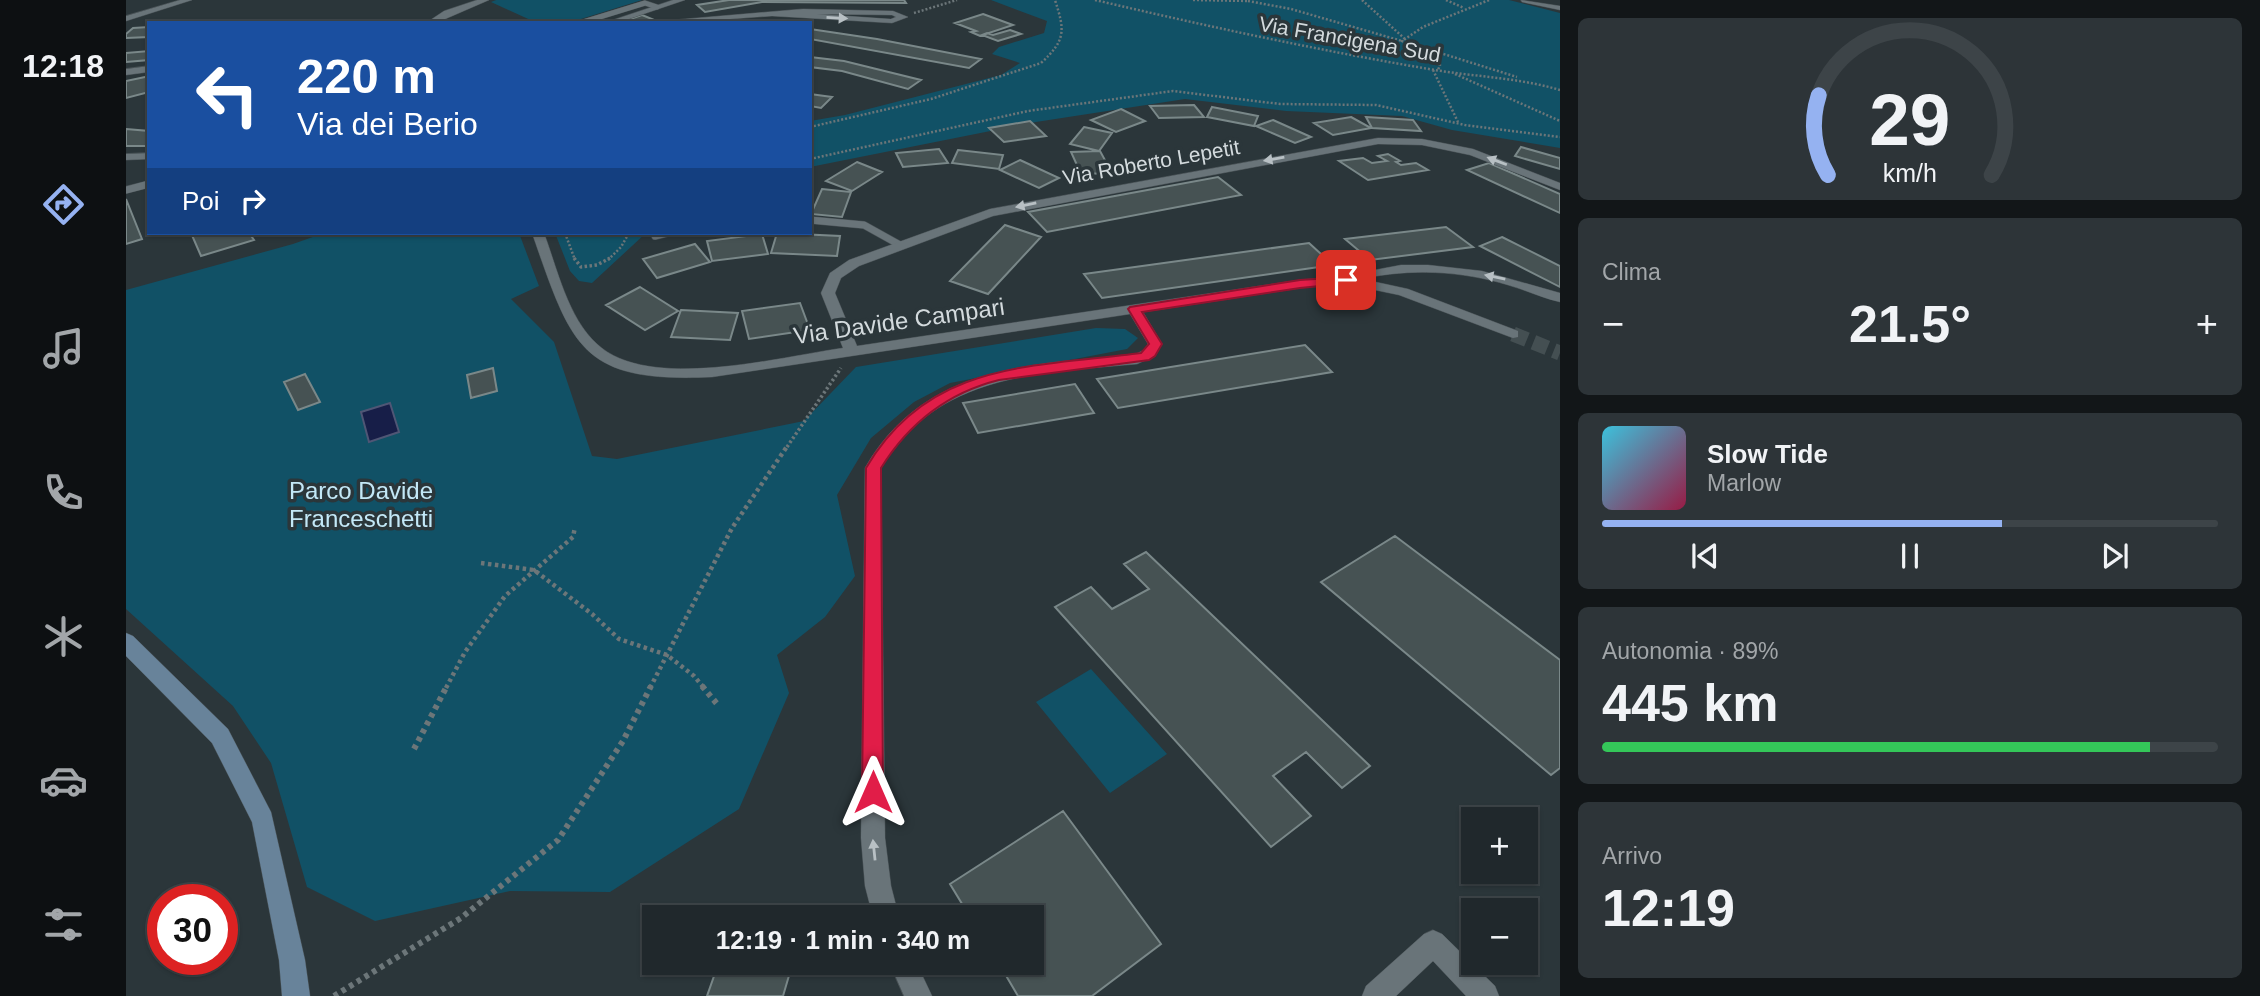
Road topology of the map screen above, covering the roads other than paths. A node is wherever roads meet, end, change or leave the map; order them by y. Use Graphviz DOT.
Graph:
graph roads {
  1 [pos="188,0"];
  2 [pos="485,0"];
  3 [pos="681,0"];
  4 [pos="1525,0"];
  5 [pos="658,4"];
  6 [pos="1560,8"];
  7 [pos="903,16"];
  8 [pos="126,19"];
  9 [pos="433,21"];
  10 [pos="586,21"];
  11 [pos="613,21"];
  12 [pos="666,21"];
  13 [pos="677,21"];
  14 [pos="147,69"];
  15 [pos="126,72"];
  16 [pos="147,156"];
  17 [pos="126,158"];
  18 [pos="147,185"];
  19 [pos="1560,187"];
  20 [pos="126,190"];
  21 [pos="812,220"];
  22 [pos="539,235"];
  23 [pos="659,235"];
  24 [pos="655,236"];
  25 [pos="900,245"];
  26 [pos="1434,270"];
  27 [pos="1346,280"];
  28 [pos="1415,296"];
  29 [pos="1560,298"];
  30 [pos="1134,309"];
  31 [pos="1513,334"];
  32 [pos="852,352"];
  33 [pos="126,642"];
  34 [pos="883,905"];
  35 [pos="908,975"];
  36 [pos="296,996"];
  37 [pos="918,996"];
  38 [pos="1376,996"];
  39 [pos="1485,996"];
  1 -- 8 [label="street"];
  2 -- 9 [label="street"];
  3 -- 5 [label="street"];
  4 -- 6 [label="street"];
  5 -- 10 [label="lane"];
  5 -- 11 [label="street"];
  5 -- 12 [label="street"];
  7 -- 13 [label="street"];
  14 -- 15 [label="street"];
  16 -- 17 [label="street"];
  18 -- 20 [label="lane"];
  19 -- 25 [label="street, Via Roberto Lepetit, one-way"];
  21 -- 25 [label="lane"];
  22 -- 32 [label="street, Via Davide Campari"];
  23 -- 24 [label="lane"];
  25 -- 32 [label="street, Via Roberto Lepetit"];
  26 -- 27 [label="street, Via Davide Campari"];
  26 -- 28 [label="street"];
  29 -- 26 [label="street, Via Davide Campari, one-way"];
  27 -- 28 [label="street, Via Davide Campari"];
  27 -- 30 [label="street, Via Davide Campari"];
  28 -- 31 [label="street, Via Davide Campari"];
  30 -- 32 [label="street, Via Davide Campari"];
  34 -- 30 [label="street, one-way"];
  33 -- 36 [label="street"];
  35 -- 37 [label="street"];
  38 -- 39 [label="street"];
}
